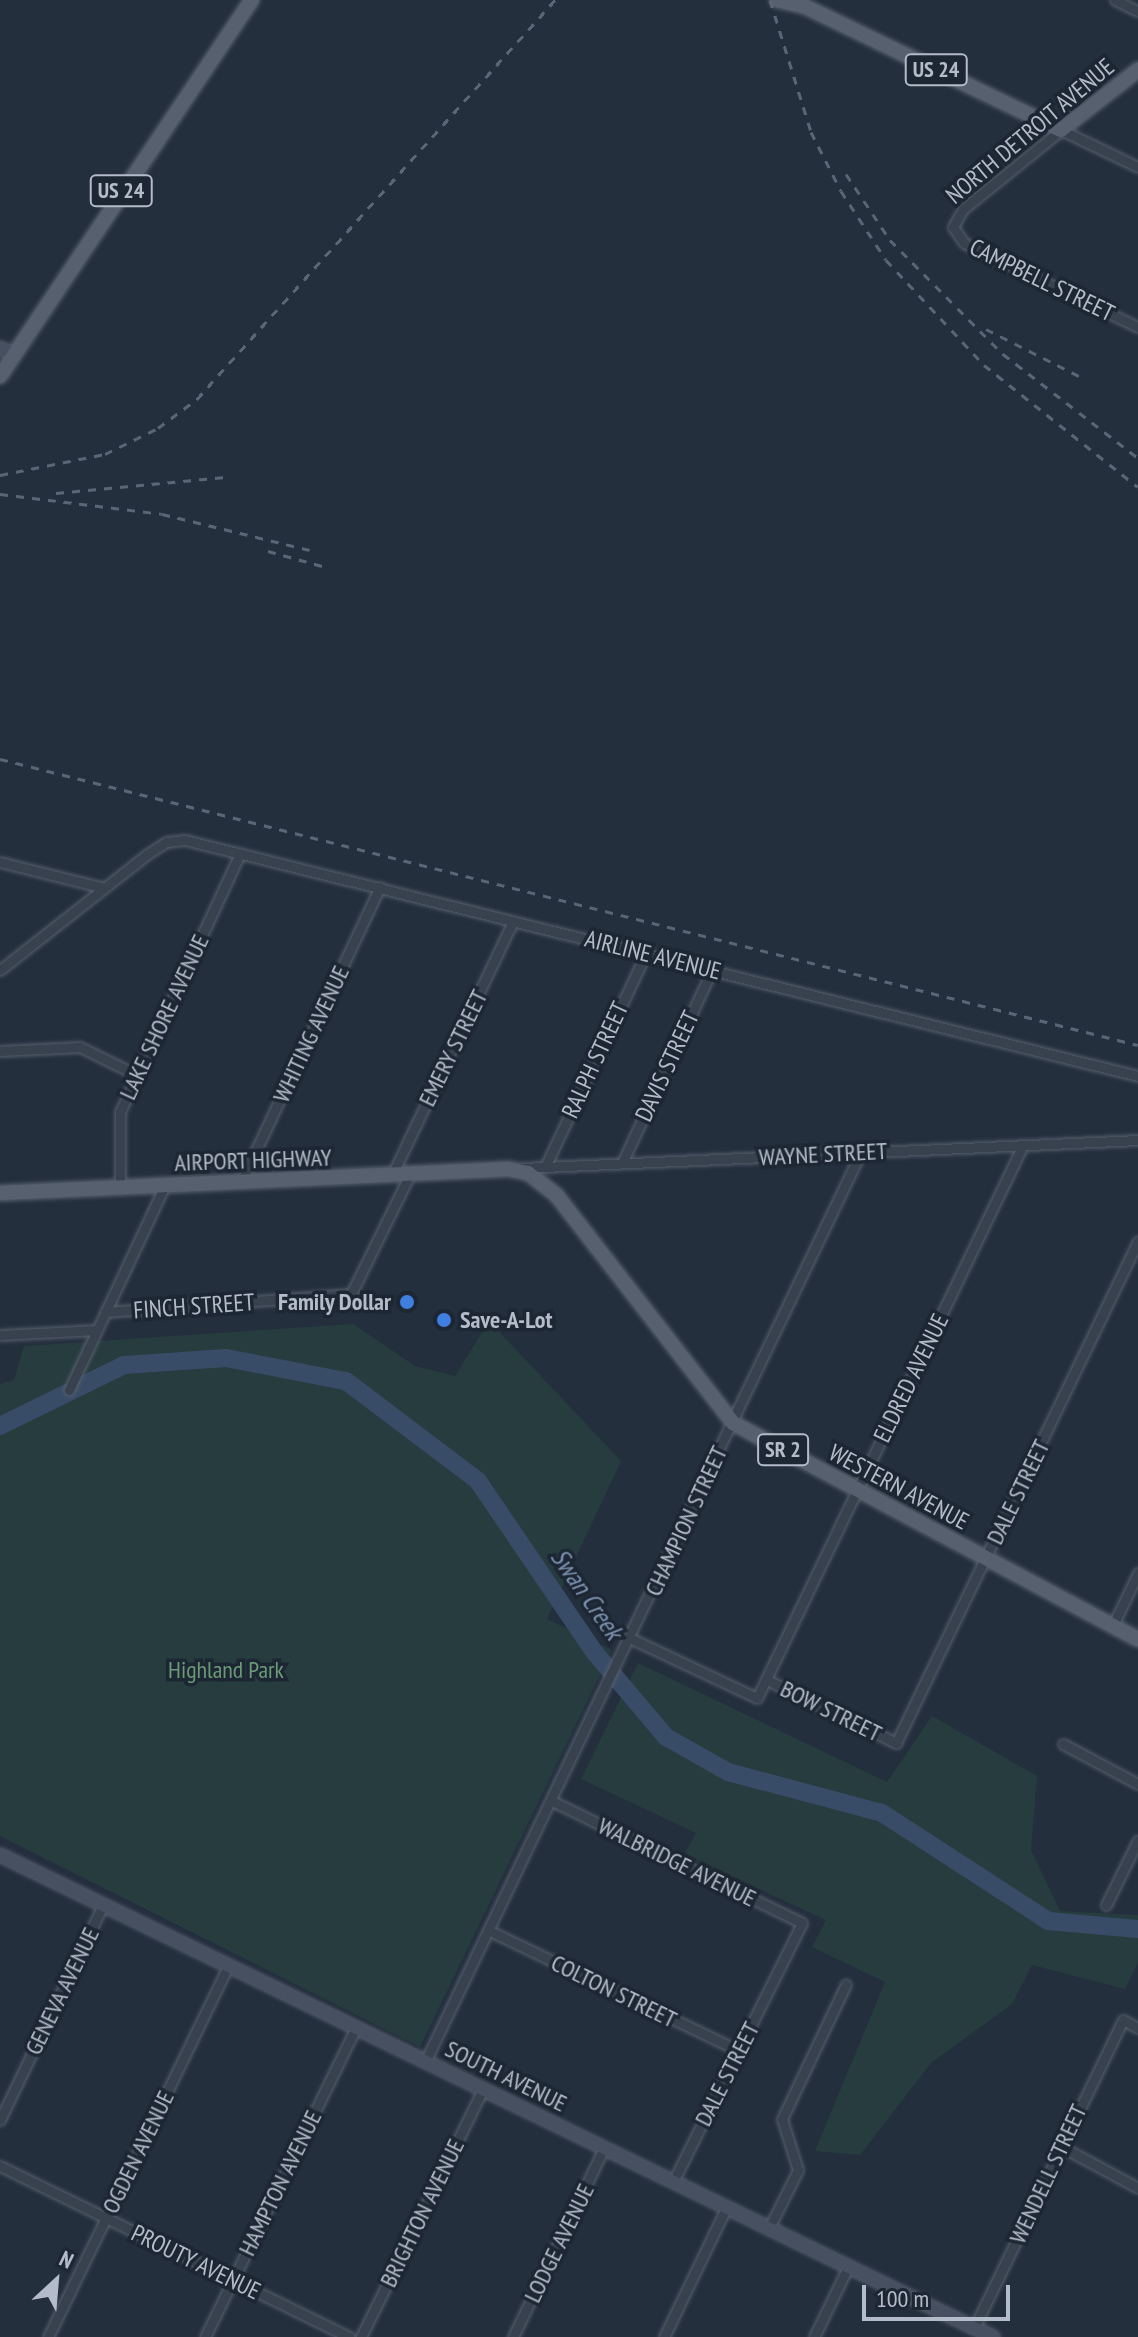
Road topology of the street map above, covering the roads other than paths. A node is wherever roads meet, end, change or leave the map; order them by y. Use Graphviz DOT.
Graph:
graph roads {
  1 [pos="252,0"];
  2 [pos="777,0"];
  3 [pos="1115,0"];
  4 [pos="811,5"];
  5 [pos="1138,11"];
  6 [pos="1138,70"];
  7 [pos="1061,130"];
  8 [pos="1138,167"];
  9 [pos="953,227"];
  10 [pos="1138,327"];
  11 [pos="0,348"];
  12 [pos="15,355"];
  13 [pos="0,376"];
  14 [pos="240,853"];
  15 [pos="0,862"];
  16 [pos="380,887"];
  17 [pos="104,888"];
  18 [pos="513,921"];
  19 [pos="646,953"];
  20 [pos="0,970"];
  21 [pos="712,970"];
  22 [pos="0,1051"];
  23 [pos="137,1075"];
  24 [pos="1138,1076"];
  25 [pos="1138,1140"];
  26 [pos="1023,1145"];
  27 [pos="861,1152"];
  28 [pos="622,1163"];
  29 [pos="545,1167"];
  30 [pos="508,1169"];
  31 [pos="410,1174"];
  32 [pos="392,1175"];
  33 [pos="241,1182"];
  34 [pos="165,1185"];
  35 [pos="120,1187"];
  36 [pos="0,1193"];
  37 [pos="1138,1241"];
  38 [pos="105,1312"];
  39 [pos="97,1330"];
  40 [pos="0,1335"];
  41 [pos="69,1390"];
  42 [pos="733,1423"];
  43 [pos="857,1490"];
  44 [pos="986,1558"];
  45 [pos="1138,1573"];
  46 [pos="1113,1625"];
  47 [pos="630,1638"];
  48 [pos="1138,1639"];
  49 [pos="767,1680"];
  50 [pos="757,1698"];
  51 [pos="896,1743"];
  52 [pos="1063,1744"];
  53 [pos="1138,1784"];
  54 [pos="552,1801"];
  55 [pos="1138,1840"];
  56 [pos="0,1855"];
  57 [pos="103,1905"];
  58 [pos="1106,1905"];
  59 [pos="802,1923"];
  60 [pos="490,1931"];
  61 [pos="228,1966"];
  62 [pos="846,1984"];
  63 [pos="356,2028"];
  64 [pos="1138,2028"];
  65 [pos="739,2051"];
  66 [pos="425,2062"];
  67 [pos="483,2089"];
  68 [pos="0,2120"];
  69 [pos="1062,2147"];
  70 [pos="604,2148"];
  71 [pos="0,2166"];
  72 [pos="673,2182"];
  73 [pos="1138,2188"];
  74 [pos="726,2208"];
  75 [pos="106,2218"];
  76 [pos="769,2228"];
  77 [pos="848,2267"];
  78 [pos="233,2280"];
  79 [pos="974,2328"];
  80 [pos="48,2337"];
  81 [pos="205,2337"];
  82 [pos="349,2337"];
  83 [pos="361,2337"];
  84 [pos="513,2337"];
  85 [pos="664,2337"];
  86 [pos="814,2337"];
  87 [pos="993,2337"];
  1 -- 12 [label="main road, US 24"];
  2 -- 4 [label="main road, US 24"];
  3 -- 5 [label="street"];
  4 -- 7 [label="main road, US 24"];
  6 -- 7 [label="main road, NORTH DETROIT AVENUE"];
  7 -- 8 [label="street"];
  7 -- 9 [label="street, NORTH DETROIT AVENUE"];
  9 -- 10 [label="street, CAMPBELL STREET"];
  11 -- 12 [label="street"];
  12 -- 13 [label="main road, US 24"];
  14 -- 16 [label="street, AIRLINE AVENUE"];
  14 -- 17 [label="street, AIRLINE AVENUE"];
  14 -- 23 [label="street, LAKE SHORE AVENUE"];
  15 -- 17 [label="street"];
  16 -- 18 [label="street, AIRLINE AVENUE"];
  16 -- 33 [label="street, WHITING AVENUE"];
  17 -- 20 [label="street"];
  18 -- 19 [label="street, AIRLINE AVENUE"];
  18 -- 32 [label="street, EMERY STREET"];
  19 -- 21 [label="street, AIRLINE AVENUE"];
  19 -- 29 [label="street, RALPH STREET"];
  21 -- 24 [label="street, AIRLINE AVENUE"];
  21 -- 28 [label="street, DAVIS STREET"];
  22 -- 23 [label="street"];
  23 -- 35 [label="street, LAKE SHORE AVENUE"];
  25 -- 26 [label="street, WAYNE STREET"];
  26 -- 27 [label="street, WAYNE STREET"];
  26 -- 43 [label="street, ELDRED AVENUE"];
  27 -- 28 [label="street, WAYNE STREET"];
  27 -- 42 [label="street, CHAMPION STREET"];
  28 -- 29 [label="street, WAYNE STREET"];
  29 -- 30 [label="street, WAYNE STREET"];
  30 -- 31 [label="main road, AIRPORT HIGHWAY / SR 2"];
  30 -- 42 [label="main road, WESTERN AVENUE / SR 2"];
  31 -- 32 [label="main road, AIRPORT HIGHWAY / SR 2"];
  31 -- 38 [label="street, FINCH STREET"];
  32 -- 33 [label="main road, AIRPORT HIGHWAY / SR 2"];
  33 -- 34 [label="main road, AIRPORT HIGHWAY / SR 2"];
  34 -- 35 [label="main road, AIRPORT HIGHWAY / SR 2"];
  34 -- 38 [label="street"];
  35 -- 36 [label="main road, AIRPORT HIGHWAY / SR 2"];
  37 -- 44 [label="street, DALE STREET"];
  38 -- 39 [label="street, FINCH STREET"];
  39 -- 40 [label="street"];
  39 -- 41 [label="street, FINCH STREET"];
  42 -- 43 [label="main road, WESTERN AVENUE / SR 2"];
  42 -- 47 [label="street, CHAMPION STREET"];
  43 -- 44 [label="main road, WESTERN AVENUE / SR 2"];
  43 -- 49 [label="street, ELDRED AVENUE"];
  44 -- 46 [label="main road, WESTERN AVENUE / SR 2"];
  44 -- 51 [label="street, DALE STREET"];
  45 -- 46 [label="street"];
  46 -- 48 [label="main road, WESTERN AVENUE / SR 2"];
  47 -- 50 [label="street, BOW STREET"];
  47 -- 54 [label="street, CHAMPION STREET"];
  49 -- 50 [label="street, ELDRED AVENUE"];
  49 -- 51 [label="street, BOW STREET"];
  52 -- 53 [label="street"];
  54 -- 59 [label="street, WALBRIDGE AVENUE"];
  54 -- 60 [label="street, CHAMPION STREET"];
  55 -- 58 [label="street"];
  56 -- 57 [label="street, SOUTH AVENUE"];
  57 -- 61 [label="street, SOUTH AVENUE"];
  57 -- 68 [label="street, GENEVA AVENUE"];
  59 -- 65 [label="street, DALE STREET"];
  60 -- 65 [label="street, COLTON STREET"];
  60 -- 66 [label="street, CHAMPION STREET"];
  61 -- 63 [label="street, SOUTH AVENUE"];
  61 -- 75 [label="street, OGDEN AVENUE"];
  62 -- 76 [label="street"];
  63 -- 66 [label="street, SOUTH AVENUE"];
  63 -- 78 [label="street, HAMPTON AVENUE"];
  64 -- 69 [label="street, WENDELL STREET"];
  65 -- 72 [label="street, DALE STREET"];
  66 -- 67 [label="street, SOUTH AVENUE"];
  67 -- 70 [label="street, SOUTH AVENUE"];
  67 -- 83 [label="street, BRIGHTON AVENUE"];
  69 -- 73 [label="street"];
  69 -- 79 [label="street, WENDELL STREET"];
  70 -- 72 [label="street, SOUTH AVENUE"];
  70 -- 84 [label="street, LODGE AVENUE"];
  71 -- 75 [label="street, PROUTY AVENUE"];
  72 -- 74 [label="street, SOUTH AVENUE"];
  74 -- 76 [label="street, SOUTH AVENUE"];
  74 -- 85 [label="street"];
  75 -- 78 [label="street, PROUTY AVENUE"];
  75 -- 80 [label="street, OGDEN AVENUE"];
  76 -- 77 [label="street, SOUTH AVENUE"];
  77 -- 79 [label="street, SOUTH AVENUE"];
  77 -- 86 [label="street"];
  78 -- 81 [label="street, HAMPTON AVENUE"];
  78 -- 82 [label="street, PROUTY AVENUE"];
  79 -- 87 [label="street, SOUTH AVENUE"];
}
